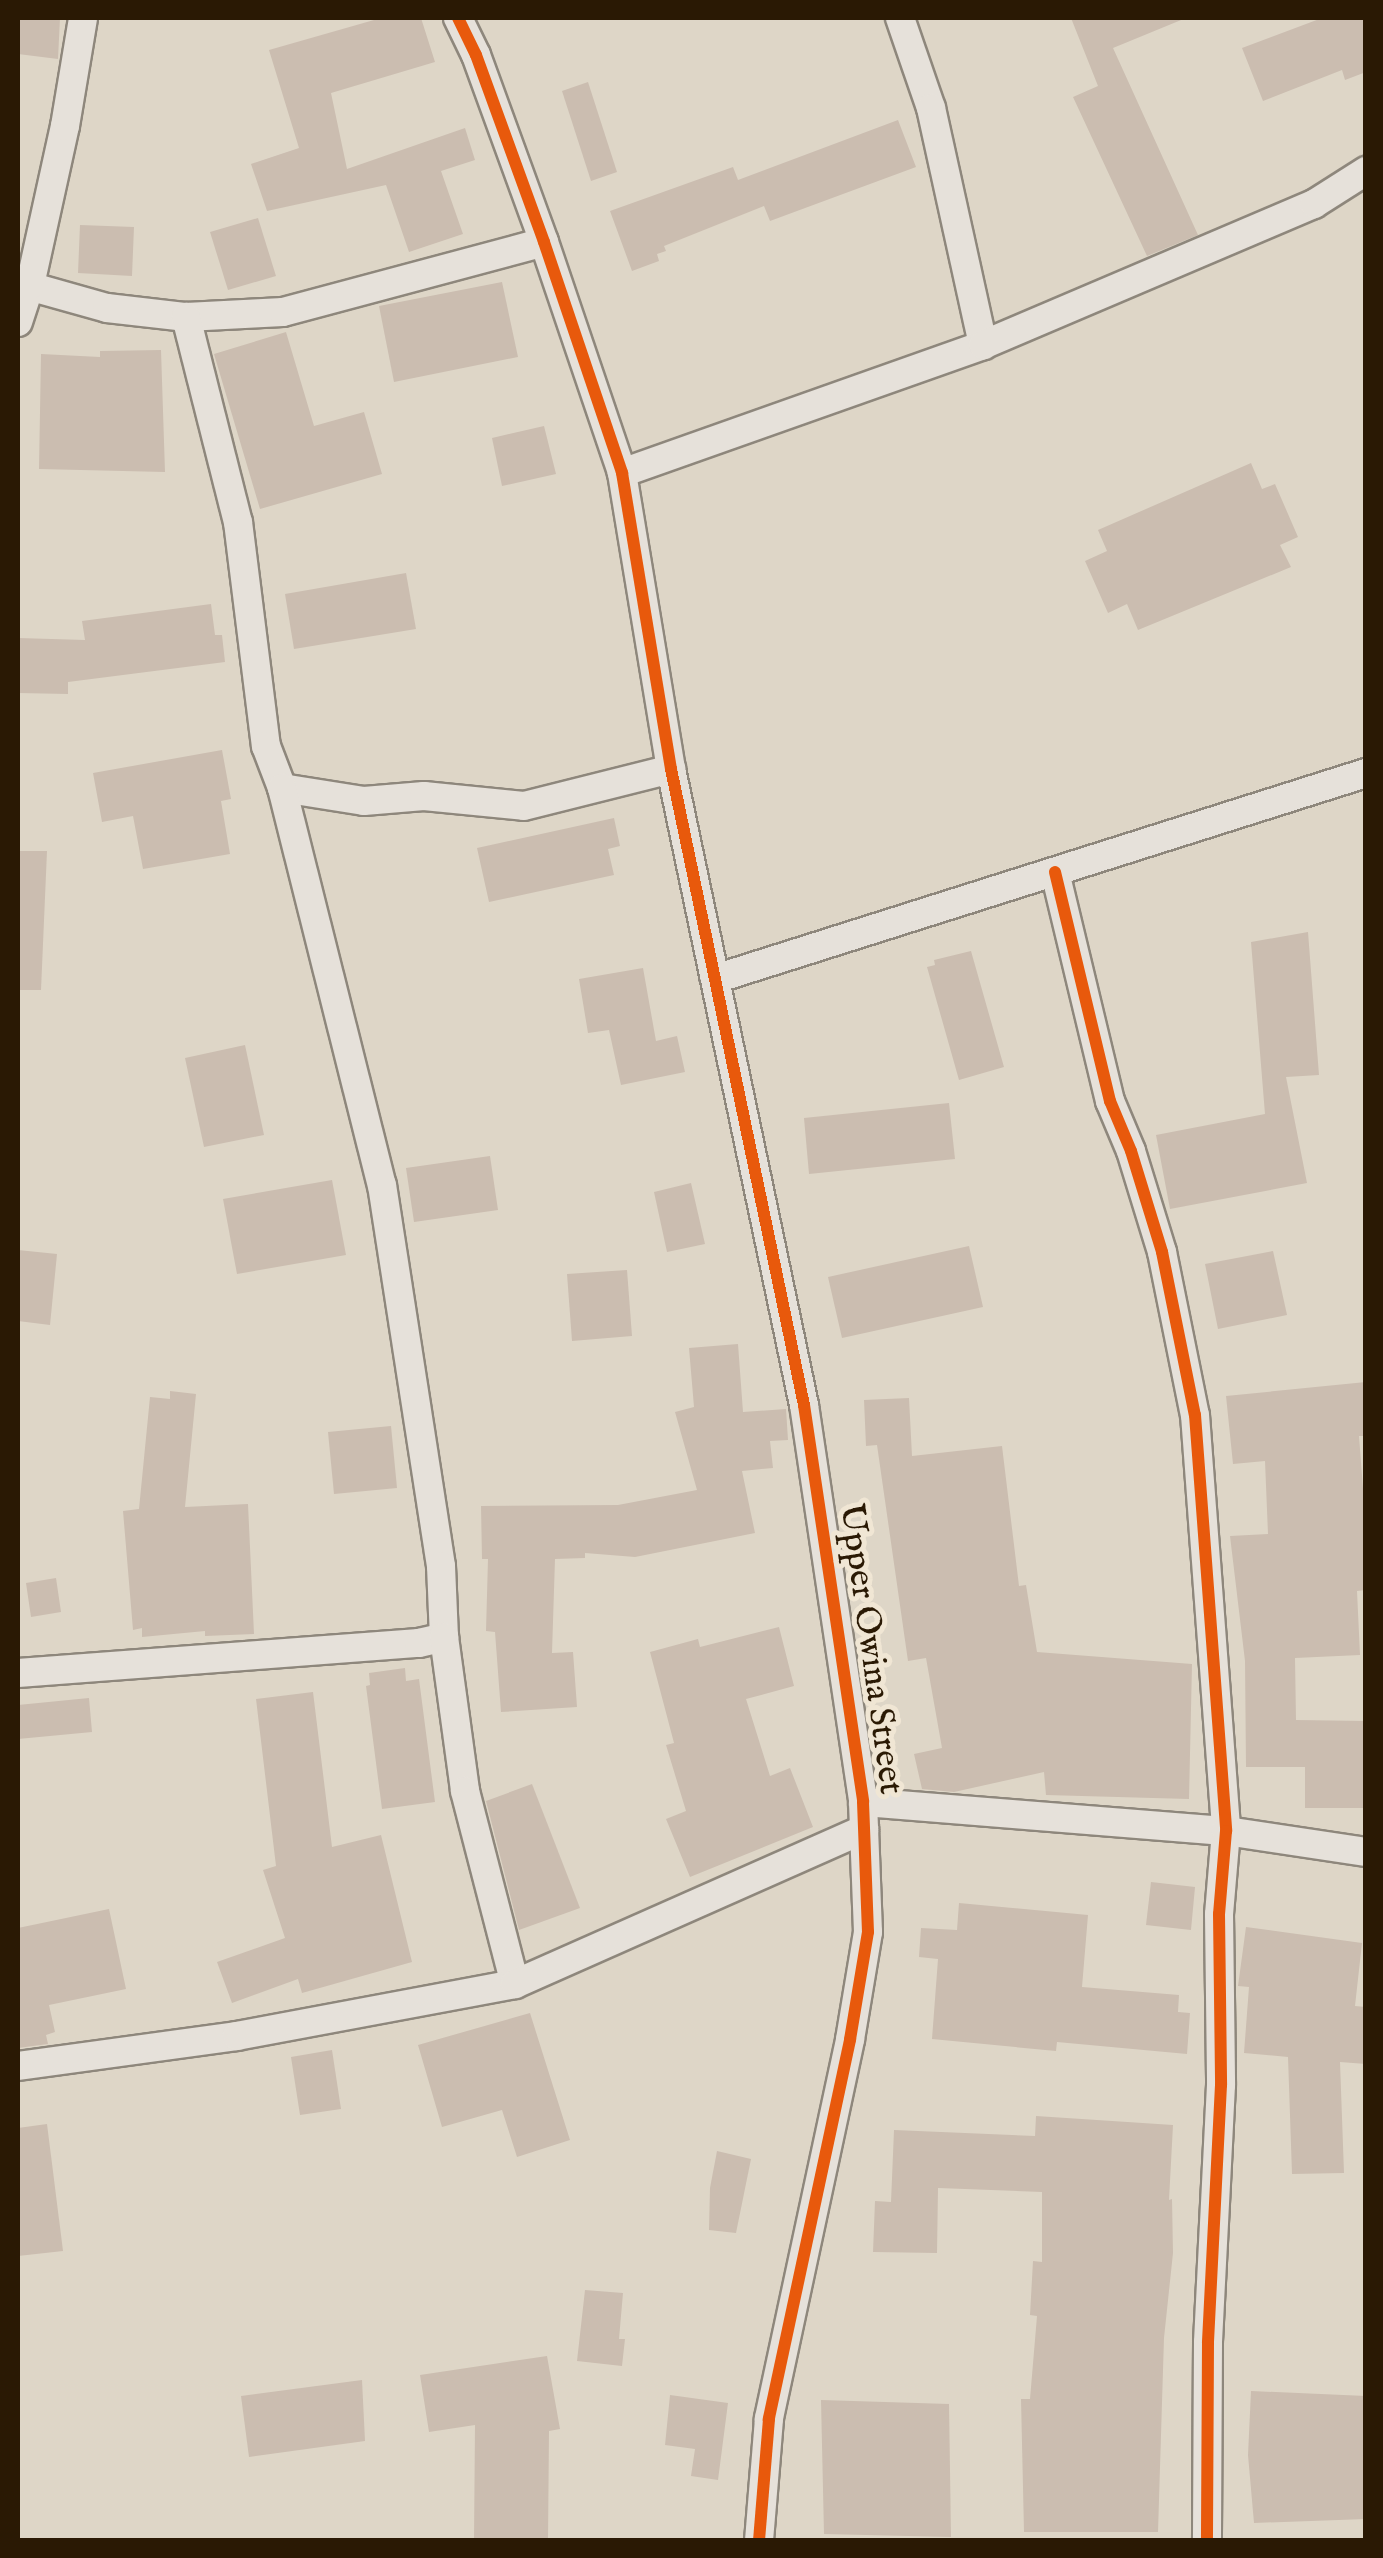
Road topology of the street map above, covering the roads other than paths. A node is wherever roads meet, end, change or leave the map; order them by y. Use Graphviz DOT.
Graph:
graph roads {
  1 [pos="83,18"];
  2 [pos="458,18"];
  3 [pos="900,18"];
  4 [pos="1366,171"];
  5 [pos="544,242"];
  6 [pos="24,284"];
  7 [pos="186,317"];
  8 [pos="18,322"];
  9 [pos="984,346"];
  10 [pos="622,472"];
  11 [pos="671,769"];
  12 [pos="1366,774"];
  13 [pos="282,788"];
  14 [pos="1055,872"];
  15 [pos="715,979"];
  16 [pos="444,1637"];
  17 [pos="18,1673"];
  18 [pos="864,1815"];
  19 [pos="1226,1832"];
  20 [pos="1366,1852"];
  21 [pos="516,1984"];
  22 [pos="18,2066"];
  23 [pos="759,2540"];
  24 [pos="1207,2540"];
  1 -- 6 [label="street"];
  2 -- 5 [label="street, Upper Owina Street"];
  3 -- 9 [label="street"];
  4 -- 9 [label="street"];
  5 -- 7 [label="street"];
  5 -- 10 [label="street, Upper Owina Street"];
  6 -- 7 [label="street"];
  6 -- 8 [label="street"];
  7 -- 13 [label="street"];
  9 -- 10 [label="street"];
  10 -- 11 [label="street, Upper Owina Street"];
  11 -- 13 [label="street"];
  11 -- 15 [label="street, Upper Owina Street"];
  12 -- 14 [label="street"];
  13 -- 16 [label="street"];
  14 -- 15 [label="street"];
  14 -- 19 [label="street"];
  15 -- 18 [label="street, Upper Owina Street"];
  16 -- 17 [label="street"];
  16 -- 21 [label="street"];
  18 -- 19 [label="street"];
  18 -- 21 [label="street"];
  18 -- 23 [label="street, Upper Owina Street"];
  19 -- 20 [label="street"];
  19 -- 24 [label="street"];
  21 -- 22 [label="street"];
}
